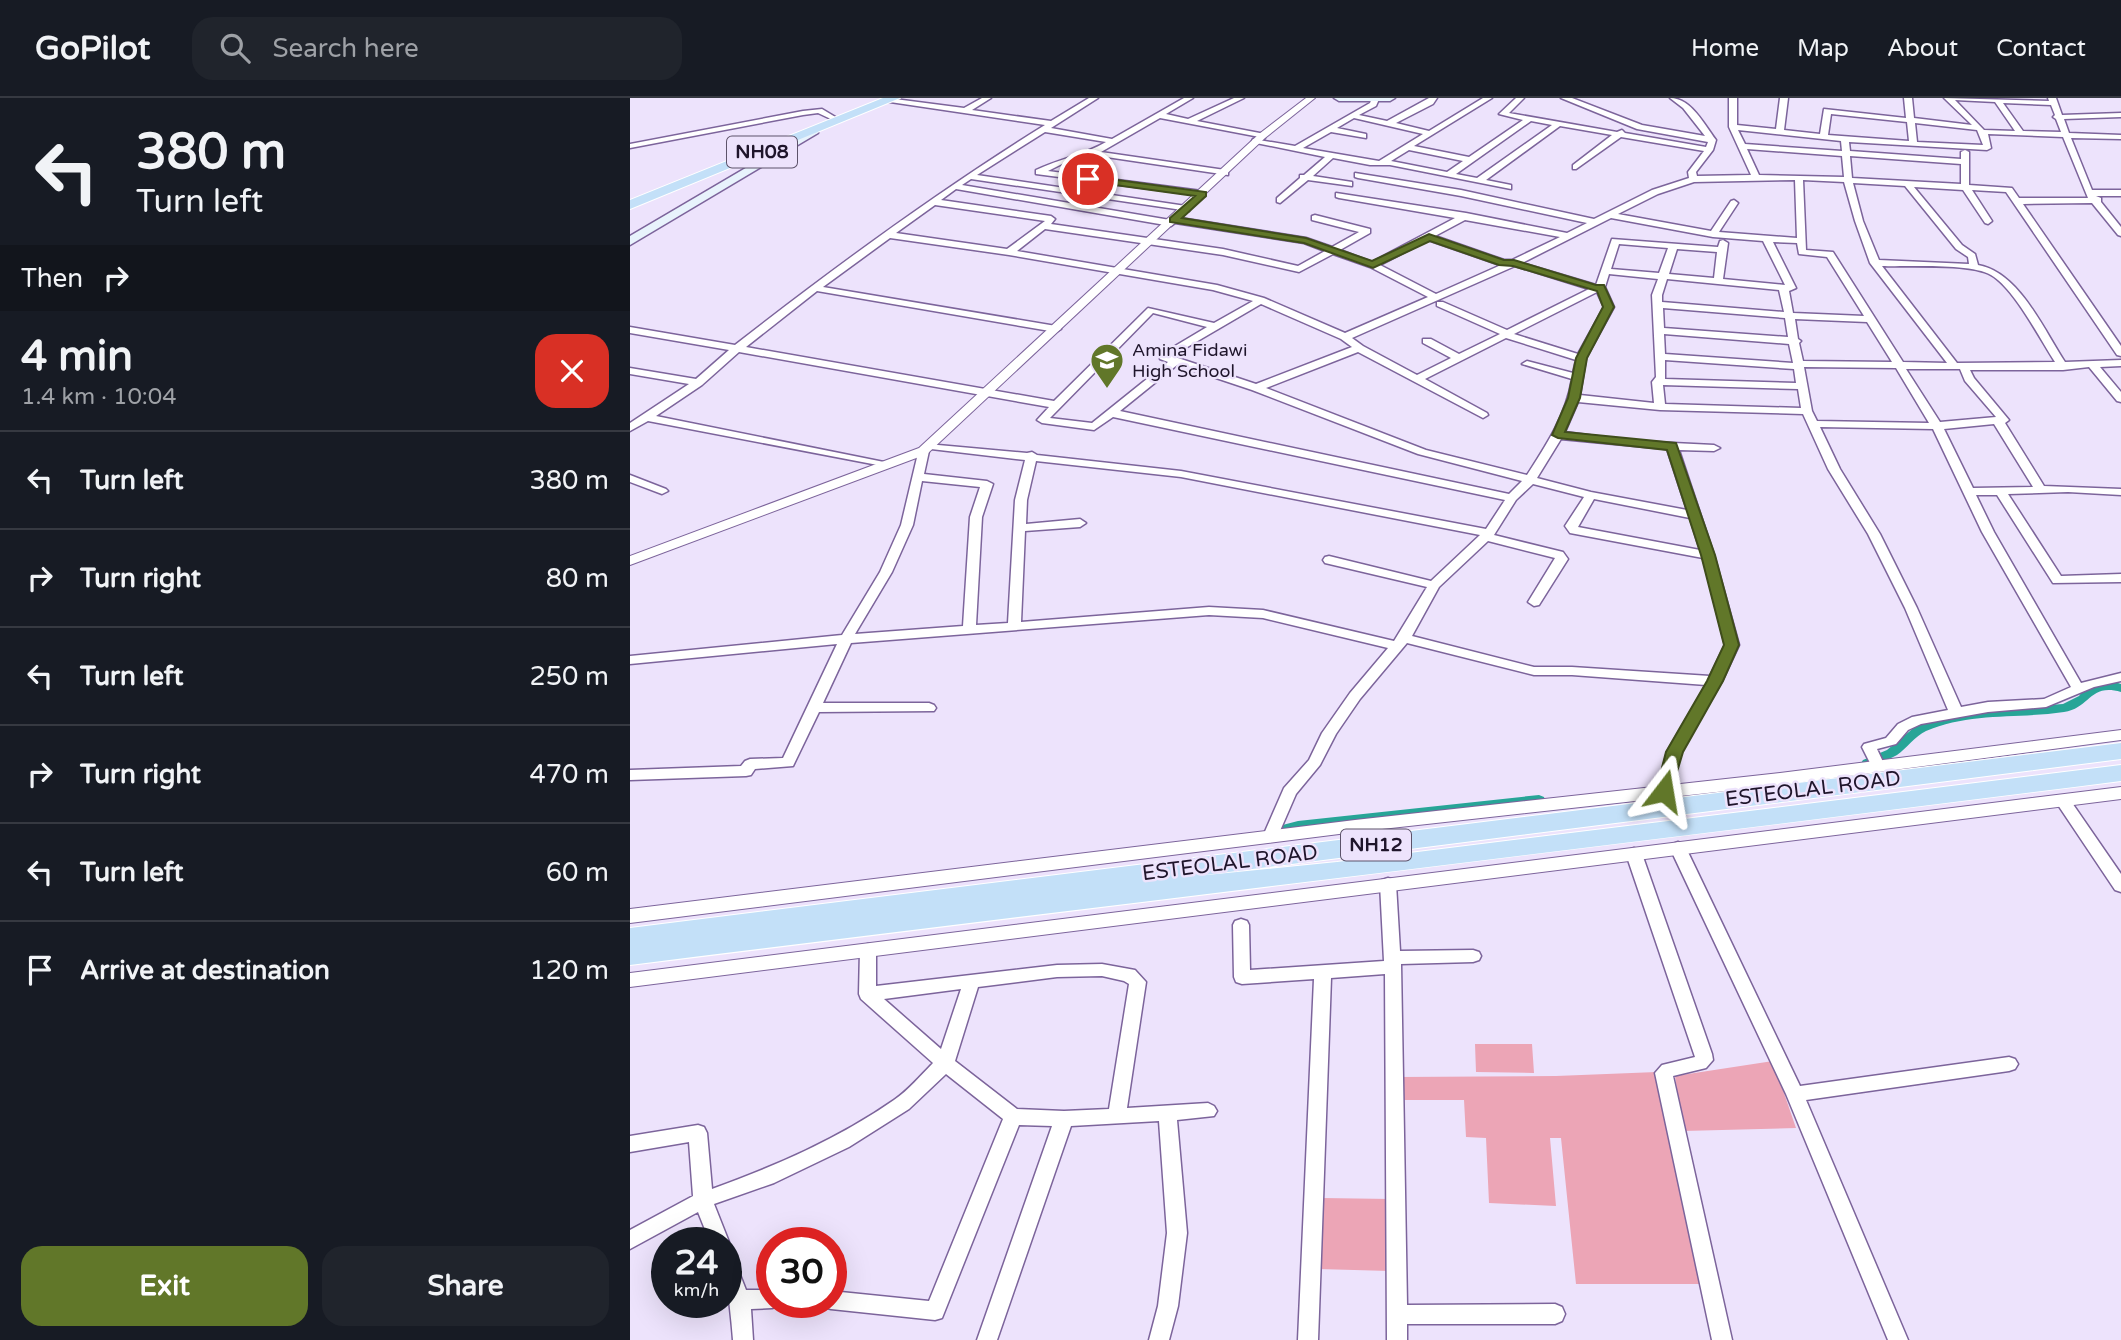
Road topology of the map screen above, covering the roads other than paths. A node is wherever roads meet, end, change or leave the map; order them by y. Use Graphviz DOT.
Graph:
graph roads {
  1 [pos="987,98"];
  2 [pos="1094,98"];
  3 [pos="1189,98"];
  4 [pos="1240,98"];
  5 [pos="1311,98"];
  6 [pos="1339,98"];
  7 [pos="1390,98"];
  8 [pos="1433,98"];
  9 [pos="1488,98"];
  10 [pos="1520,98"];
  11 [pos="1565,98"];
  12 [pos="1674,98"];
  13 [pos="1733,98"];
  14 [pos="1784,98"];
  15 [pos="1908,98"];
  16 [pos="1948,98"];
  17 [pos="1955,98"];
  18 [pos="887,99"];
  19 [pos="1375,99"];
  20 [pos="1998,100"];
  21 [pos="2052,101"];
  22 [pos="963,112"];
  23 [pos="1158,115"];
  24 [pos="2121,115"];
  25 [pos="1353,116"];
  26 [pos="2057,117"];
  27 [pos="832,118"];
  28 [pos="1529,119"];
  29 [pos="1190,121"];
  30 [pos="1909,121"];
  31 [pos="1388,124"];
  32 [pos="1558,124"];
  33 [pos="1633,125"];
  34 [pos="1959,126"];
  35 [pos="1050,127"];
  36 [pos="1733,127"];
  37 [pos="1329,129"];
  38 [pos="1982,130"];
  39 [pos="814,131"];
  40 [pos="1780,131"];
  41 [pos="1429,133"];
  42 [pos="1620,134"];
  43 [pos="2021,134"];
  44 [pos="1363,136"];
  45 [pos="1824,137"];
  46 [pos="2066,137"];
  47 [pos="2121,137"];
  48 [pos="1259,139"];
  49 [pos="1845,139"];
  50 [pos="1712,140"];
  51 [pos="1112,141"];
  52 [pos="1913,144"];
  53 [pos="630,146"];
  54 [pos="770,146"];
  55 [pos="1741,146"];
  56 [pos="1407,147"];
  57 [pos="1965,147"];
  58 [pos="1297,148"];
  59 [pos="1709,150"];
  60 [pos="1093,153"];
  61 [pos="1845,154"];
  62 [pos="1333,155"];
  63 [pos="1470,160"];
  64 [pos="1965,162"];
  65 [pos="737,163"];
  66 [pos="1375,163"];
  67 [pos="755,166"];
  68 [pos="1576,167"];
  69 [pos="1225,173"];
  70 [pos="1450,174"];
  71 [pos="1358,175"];
  72 [pos="969,176"];
  73 [pos="1755,176"];
  74 [pos="1303,177"];
  75 [pos="1799,177"];
  76 [pos="1693,179"];
  77 [pos="1480,180"];
  78 [pos="1849,180"];
  79 [pos="1906,182"];
  80 [pos="1349,184"];
  81 [pos="957,187"];
  82 [pos="1508,187"];
  83 [pos="1965,187"];
  84 [pos="2089,193"];
  85 [pos="2121,193"];
  86 [pos="1202,194"];
  87 [pos="630,198"];
  88 [pos="1280,200"];
  89 [pos="2098,200"];
  90 [pos="2018,201"];
  91 [pos="934,202"];
  92 [pos="1734,203"];
  93 [pos="630,205"];
  94 [pos="1068,206"];
  95 [pos="1186,209"];
  96 [pos="1610,215"];
  97 [pos="1466,216"];
  98 [pos="1315,218"];
  99 [pos="1172,221"];
  100 [pos="1988,221"];
  101 [pos="1594,222"];
  102 [pos="1047,223"];
  103 [pos="2121,233"];
  104 [pos="1713,234"];
  105 [pos="889,235"];
  106 [pos="1566,235"];
  107 [pos="1725,235"];
  108 [pos="1429,237"];
  109 [pos="1767,239"];
  110 [pos="630,241"];
  111 [pos="1800,241"];
  112 [pos="1150,242"];
  113 [pos="1673,246"];
  114 [pos="1333,250"];
  115 [pos="1722,250"];
  116 [pos="1009,252"];
  117 [pos="1514,263"];
  118 [pos="1875,263"];
  119 [pos="1373,265"];
  120 [pos="1974,267"];
  121 [pos="1121,271"];
  122 [pos="1605,271"];
  123 [pos="1660,278"];
  124 [pos="1718,283"];
  125 [pos="815,288"];
  126 [pos="1598,288"];
  127 [pos="1784,289"];
  128 [pos="1261,299"];
  129 [pos="1438,300"];
  130 [pos="1658,305"];
  131 [pos="1791,316"];
  132 [pos="1871,318"];
  133 [pos="1216,327"];
  134 [pos="630,330"];
  135 [pos="1056,330"];
  136 [pos="1661,331"];
  137 [pos="1507,335"];
  138 [pos="1345,337"];
  139 [pos="1427,341"];
  140 [pos="1796,341"];
  141 [pos="1359,348"];
  142 [pos="737,349"];
  143 [pos="2121,353"];
  144 [pos="1660,357"];
  145 [pos="1459,358"];
  146 [pos="1581,358"];
  147 [pos="1176,361"];
  148 [pos="2121,363"];
  149 [pos="2092,364"];
  150 [pos="1527,365"];
  151 [pos="1799,365"];
  152 [pos="1899,367"];
  153 [pos="1959,367"];
  154 [pos="2063,367"];
  155 [pos="630,371"];
  156 [pos="1578,377"];
  157 [pos="1417,379"];
  158 [pos="1657,382"];
  159 [pos="698,383"];
  160 [pos="1801,386"];
  161 [pos="1256,388"];
  162 [pos="987,395"];
  163 [pos="1574,398"];
  164 [pos="2121,398"];
  165 [pos="1057,405"];
  166 [pos="1660,407"];
  167 [pos="1807,411"];
  168 [pos="1111,413"];
  169 [pos="1483,415"];
  170 [pos="646,417"];
  171 [pos="1998,421"];
  172 [pos="1814,424"];
  173 [pos="1937,426"];
  174 [pos="630,428"];
  175 [pos="1558,435"];
  176 [pos="1672,446"];
  177 [pos="1714,447"];
  178 [pos="927,448"];
  179 [pos="1032,455"];
  180 [pos="884,465"];
  181 [pos="919,477"];
  182 [pos="630,478"];
  183 [pos="1530,480"];
  184 [pos="662,491"];
  185 [pos="2041,491"];
  186 [pos="1967,492"];
  187 [pos="2001,492"];
  188 [pos="2121,492"];
  189 [pos="1591,495"];
  190 [pos="1512,498"];
  191 [pos="1695,515"];
  192 [pos="1080,523"];
  193 [pos="1019,528"];
  194 [pos="1487,535"];
  195 [pos="1708,555"];
  196 [pos="1329,560"];
  197 [pos="630,561"];
  198 [pos="2121,578"];
  199 [pos="1434,585"];
  200 [pos="1534,602"];
  201 [pos="1014,626"];
  202 [pos="969,630"];
  203 [pos="846,639"];
  204 [pos="1401,642"];
  205 [pos="630,660"];
  206 [pos="2121,677"];
  207 [pos="1715,681"];
  208 [pos="2079,690"];
  209 [pos="814,707"];
  210 [pos="929,708"];
  211 [pos="1956,712"];
  212 [pos="2121,735"];
  213 [pos="2121,751"];
  214 [pos="1875,759"];
  215 [pos="2121,773"];
  216 [pos="630,775"];
  217 [pos="2048,781"];
  218 [pos="1665,787"];
  219 [pos="2121,793"];
  220 [pos="1274,829"];
  221 [pos="1678,848"];
  222 [pos="1634,854"];
  223 [pos="1173,879"];
  224 [pos="1388,884"];
  225 [pos="2121,886"];
  226 [pos="630,916"];
  227 [pos="1241,925"];
  228 [pos="630,938"];
  229 [pos="868,950"];
  230 [pos="630,955"];
  231 [pos="1473,956"];
  232 [pos="1392,962"];
  233 [pos="1323,973"];
  234 [pos="630,980"];
  235 [pos="972,980"];
  236 [pos="867,994"];
  237 [pos="945,1063"];
  238 [pos="2009,1064"];
  239 [pos="1795,1094"];
  240 [pos="1208,1111"];
  241 [pos="1167,1112"];
  242 [pos="1117,1114"];
  243 [pos="1013,1117"];
  244 [pos="1064,1119"];
  245 [pos="630,1144"];
  246 [pos="703,1200"];
  247 [pos="713,1227"];
  248 [pos="630,1240"];
  249 [pos="847,1302"];
  250 [pos="1555,1314"];
  251 [pos="1398,1315"];
  252 [pos="741,1318"];
  253 [pos="743,1340"];
  254 [pos="987,1340"];
  255 [pos="1159,1340"];
  256 [pos="1308,1340"];
  257 [pos="1397,1340"];
  258 [pos="1722,1340"];
  259 [pos="1898,1340"];
  1 -- 22 [label="street"];
  2 -- 35 [label="street"];
  3 -- 23 [label="street"];
  4 -- 29 [label="street"];
  5 -- 48 [label="street"];
  6 -- 19 [label="main road"];
  7 -- 19 [label="main road"];
  8 -- 31 [label="street"];
  9 -- 41 [label="street"];
  10 -- 28 [label="street"];
  11 -- 33 [label="street"];
  12 -- 50 [label="street"];
  13 -- 36 [label="street"];
  14 -- 40 [label="street"];
  15 -- 30 [label="street"];
  16 -- 38 [label="street"];
  17 -- 20 [label="street"];
  18 -- 22 [label="street"];
  18 -- 27 [label="highway, NH08"];
  18 -- 39 [label="highway, NH08"];
  19 -- 25 [label="street"];
  20 -- 21 [label="street"];
  20 -- 43 [label="street"];
  21 -- 26 [label="street"];
  22 -- 35 [label="street"];
  23 -- 29 [label="street"];
  23 -- 51 [label="street"];
  24 -- 26 [label="street"];
  25 -- 31 [label="street"];
  25 -- 37 [label="street"];
  26 -- 46 [label="street"];
  27 -- 53 [label="street"];
  27 -- 54 [label="highway, NH08"];
  28 -- 32 [label="street"];
  28 -- 63 [label="street"];
  29 -- 48 [label="street"];
  30 -- 34 [label="street"];
  30 -- 45 [label="street"];
  30 -- 52 [label="street"];
  31 -- 41 [label="street"];
  32 -- 42 [label="street"];
  32 -- 77 [label="street"];
  33 -- 42 [label="street"];
  33 -- 50 [label="street"];
  34 -- 38 [label="street"];
  34 -- 57 [label="street"];
  35 -- 51 [label="street"];
  35 -- 72 [label="street"];
  36 -- 40 [label="street"];
  36 -- 55 [label="street"];
  37 -- 44 [label="street"];
  37 -- 58 [label="street"];
  38 -- 43 [label="street"];
  38 -- 57 [label="street"];
  39 -- 54 [label="highway, NH08"];
  39 -- 67 [label="main road"];
  40 -- 45 [label="street"];
  41 -- 56 [label="street"];
  42 -- 59 [label="street"];
  42 -- 68 [label="street"];
  43 -- 46 [label="street"];
  45 -- 49 [label="street"];
  46 -- 47 [label="street"];
  46 -- 84 [label="street"];
  48 -- 58 [label="street"];
  48 -- 69 [label="street"];
  49 -- 52 [label="street"];
  49 -- 61 [label="street"];
  50 -- 59 [label="street"];
  51 -- 60 [label="street"];
  52 -- 57 [label="street"];
  54 -- 65 [label="highway, NH08"];
  54 -- 87 [label="highway, NH08"];
  55 -- 61 [label="street"];
  55 -- 73 [label="street"];
  56 -- 63 [label="street"];
  56 -- 66 [label="street"];
  57 -- 64 [label="street"];
  58 -- 62 [label="street"];
  59 -- 76 [label="street"];
  60 -- 69 [label="street"];
  60 -- 86 [label="street"];
  61 -- 64 [label="street"];
  61 -- 78 [label="street"];
  62 -- 66 [label="street"];
  62 -- 74 [label="street"];
  63 -- 70 [label="street"];
  64 -- 83 [label="street"];
  65 -- 67 [label="street"];
  65 -- 93 [label="highway, NH08"];
  66 -- 70 [label="street"];
  66 -- 71 [label="street"];
  67 -- 110 [label="main road"];
  69 -- 86 [label="street"];
  70 -- 77 [label="street"];
  71 -- 80 [label="street"];
  71 -- 101 [label="street"];
  72 -- 81 [label="street"];
  72 -- 95 [label="street"];
  73 -- 75 [label="street"];
  73 -- 76 [label="street"];
  74 -- 80 [label="street"];
  74 -- 88 [label="street"];
  75 -- 78 [label="street"];
  75 -- 111 [label="street"];
  76 -- 96 [label="street"];
  77 -- 82 [label="street"];
  78 -- 79 [label="street"];
  78 -- 118 [label="street"];
  79 -- 83 [label="street"];
  79 -- 120 [label="street"];
  80 -- 97 [label="street"];
  81 -- 91 [label="street"];
  81 -- 94 [label="street"];
  83 -- 90 [label="street"];
  83 -- 100 [label="street"];
  84 -- 85 [label="street"];
  84 -- 89 [label="street"];
  86 -- 95 [label="street"];
  89 -- 90 [label="street"];
  89 -- 103 [label="street"];
  90 -- 143 [label="street"];
  91 -- 102 [label="street"];
  91 -- 105 [label="street"];
  92 -- 104 [label="street"];
  94 -- 99 [label="street"];
  94 -- 102 [label="street"];
  95 -- 99 [label="street"];
  96 -- 101 [label="street"];
  96 -- 104 [label="street"];
  97 -- 106 [label="street"];
  97 -- 108 [label="street"];
  98 -- 114 [label="street"];
  99 -- 112 [label="street"];
  99 -- 114 [label="street"];
  101 -- 106 [label="street"];
  102 -- 112 [label="street"];
  102 -- 116 [label="street"];
  104 -- 107 [label="street"];
  105 -- 116 [label="street"];
  105 -- 125 [label="street"];
  106 -- 117 [label="street"];
  107 -- 109 [label="street"];
  107 -- 115 [label="street"];
  108 -- 117 [label="street"];
  108 -- 119 [label="street"];
  109 -- 111 [label="street"];
  109 -- 127 [label="street"];
  111 -- 132 [label="street"];
  112 -- 114 [label="street"];
  112 -- 121 [label="street"];
  113 -- 115 [label="street"];
  113 -- 122 [label="street"];
  113 -- 123 [label="street"];
  114 -- 119 [label="street"];
  115 -- 124 [label="street"];
  116 -- 121 [label="street"];
  117 -- 126 [label="street"];
  117 -- 129 [label="street"];
  118 -- 120 [label="street"];
  118 -- 153 [label="street"];
  119 -- 129 [label="street"];
  120 -- 154 [label="street"];
  121 -- 128 [label="street"];
  121 -- 135 [label="street"];
  122 -- 123 [label="street"];
  122 -- 126 [label="street"];
  123 -- 124 [label="street"];
  123 -- 130 [label="street"];
  124 -- 127 [label="street"];
  125 -- 135 [label="street"];
  125 -- 142 [label="street"];
  126 -- 137 [label="street"];
  126 -- 146 [label="street"];
  127 -- 131 [label="street"];
  128 -- 133 [label="street"];
  128 -- 138 [label="street"];
  129 -- 137 [label="street"];
  129 -- 138 [label="street"];
  130 -- 131 [label="street"];
  130 -- 136 [label="street"];
  131 -- 132 [label="street"];
  131 -- 140 [label="street"];
  132 -- 152 [label="street"];
  133 -- 147 [label="street"];
  133 -- 165 [label="street"];
  134 -- 142 [label="street"];
  135 -- 162 [label="street"];
  136 -- 140 [label="street"];
  136 -- 144 [label="street"];
  137 -- 145 [label="street"];
  137 -- 146 [label="street"];
  138 -- 141 [label="street"];
  139 -- 145 [label="street"];
  140 -- 151 [label="street"];
  141 -- 157 [label="street"];
  141 -- 161 [label="street"];
  142 -- 159 [label="street"];
  142 -- 162 [label="street"];
  144 -- 151 [label="street"];
  144 -- 158 [label="street"];
  145 -- 157 [label="street"];
  146 -- 156 [label="street"];
  147 -- 161 [label="street"];
  147 -- 168 [label="street"];
  148 -- 149 [label="street"];
  149 -- 154 [label="street"];
  149 -- 164 [label="street"];
  150 -- 156 [label="street"];
  151 -- 152 [label="street"];
  151 -- 160 [label="street"];
  152 -- 153 [label="street"];
  152 -- 173 [label="street"];
  153 -- 154 [label="street"];
  153 -- 171 [label="street"];
  155 -- 159 [label="street"];
  156 -- 163 [label="street"];
  157 -- 169 [label="street"];
  158 -- 160 [label="street"];
  158 -- 166 [label="street"];
  159 -- 170 [label="street"];
  160 -- 167 [label="street"];
  161 -- 183 [label="street"];
  162 -- 165 [label="street"];
  162 -- 178 [label="street"];
  163 -- 166 [label="street"];
  163 -- 175 [label="street"];
  165 -- 168 [label="street"];
  166 -- 167 [label="street"];
  167 -- 172 [label="street"];
  168 -- 190 [label="street"];
  170 -- 174 [label="street"];
  170 -- 180 [label="street"];
  171 -- 173 [label="street"];
  171 -- 185 [label="street"];
  172 -- 173 [label="street"];
  172 -- 211 [label="street"];
  173 -- 186 [label="street"];
  175 -- 176 [label="street"];
  175 -- 183 [label="street"];
  176 -- 177 [label="street"];
  176 -- 191 [label="street"];
  178 -- 179 [label="street"];
  178 -- 180 [label="street"];
  178 -- 181 [label="street"];
  179 -- 193 [label="street"];
  179 -- 194 [label="street"];
  180 -- 197 [label="street"];
  181 -- 202 [label="street"];
  181 -- 203 [label="street"];
  182 -- 184 [label="street"];
  183 -- 189 [label="street"];
  183 -- 190 [label="street"];
  185 -- 187 [label="street"];
  185 -- 188 [label="street"];
  186 -- 187 [label="street"];
  186 -- 208 [label="street"];
  187 -- 198 [label="street"];
  189 -- 191 [label="street"];
  189 -- 195 [label="street"];
  190 -- 194 [label="street"];
  191 -- 195 [label="street"];
  192 -- 193 [label="street"];
  193 -- 201 [label="street"];
  194 -- 199 [label="street"];
  194 -- 200 [label="street"];
  195 -- 207 [label="street"];
  196 -- 199 [label="street"];
  199 -- 204 [label="street"];
  201 -- 202 [label="street"];
  201 -- 204 [label="street"];
  202 -- 203 [label="street"];
  203 -- 205 [label="street"];
  203 -- 209 [label="street"];
  204 -- 207 [label="street"];
  204 -- 220 [label="street"];
  206 -- 208 [label="street"];
  207 -- 218 [label="street"];
  208 -- 211 [label="street"];
  209 -- 210 [label="street"];
  209 -- 216 [label="street"];
  211 -- 214 [label="street"];
  212 -- 214 [label="street"];
  213 -- 217 [label="highway, ESTEOLAL ROAD / NH12"];
  214 -- 218 [label="street"];
  215 -- 217 [label="highway, ESTEOLAL ROAD / NH12"];
  217 -- 219 [label="street"];
  217 -- 221 [label="street"];
  217 -- 223 [label="highway, ESTEOLAL ROAD / NH12"];
  217 -- 225 [label="street"];
  218 -- 220 [label="street"];
  220 -- 226 [label="street"];
  221 -- 222 [label="street"];
  221 -- 239 [label="street"];
  222 -- 224 [label="street"];
  222 -- 258 [label="street"];
  223 -- 228 [label="highway, ESTEOLAL ROAD / NH12"];
  223 -- 230 [label="highway, ESTEOLAL ROAD / NH12"];
  224 -- 229 [label="street"];
  224 -- 232 [label="street"];
  227 -- 233 [label="street"];
  229 -- 234 [label="street"];
  229 -- 236 [label="street"];
  231 -- 232 [label="street"];
  232 -- 233 [label="street"];
  232 -- 251 [label="street"];
  233 -- 256 [label="street"];
  235 -- 236 [label="street"];
  235 -- 237 [label="street"];
  235 -- 242 [label="street"];
  236 -- 237 [label="street"];
  237 -- 243 [label="street"];
  237 -- 246 [label="street"];
  238 -- 239 [label="street"];
  239 -- 259 [label="street"];
  240 -- 241 [label="street"];
  241 -- 242 [label="street"];
  241 -- 255 [label="street"];
  242 -- 244 [label="street"];
  243 -- 244 [label="street"];
  243 -- 249 [label="street"];
  244 -- 254 [label="street"];
  245 -- 246 [label="street"];
  246 -- 247 [label="street"];
  246 -- 248 [label="street"];
  250 -- 251 [label="street"];
  251 -- 257 [label="street"];
  252 -- 253 [label="street"];
}
